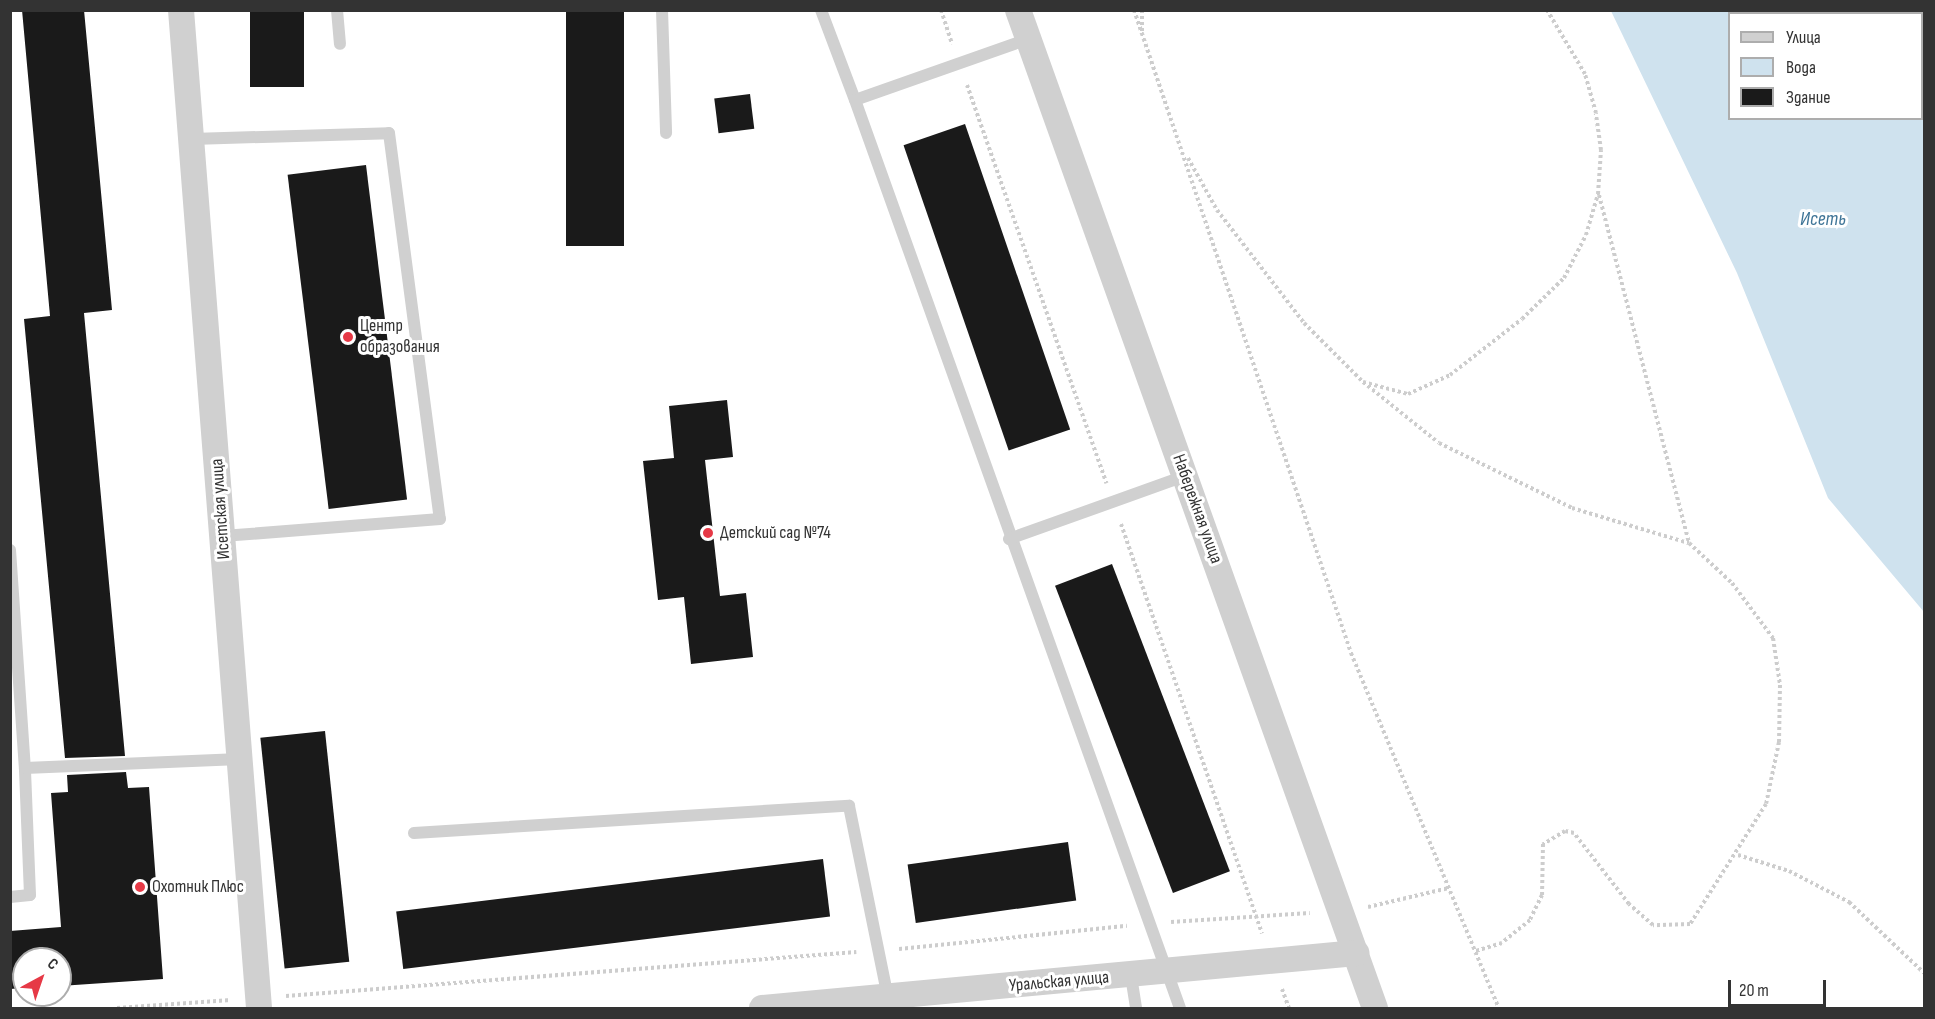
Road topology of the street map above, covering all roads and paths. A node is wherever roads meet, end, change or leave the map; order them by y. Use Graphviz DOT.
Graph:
graph roads {
  1 [pos="182,10"];
  2 [pos="337,10"];
  3 [pos="662,10"];
  4 [pos="821,10"];
  5 [pos="1018,10"];
  6 [pos="1134,10"];
  7 [pos="1142,10"];
  8 [pos="1547,10"];
  9 [pos="1142,34"];
  10 [pos="1028,39"];
  11 [pos="340,44"];
  12 [pos="855,100"];
  13 [pos="666,133"];
  14 [pos="192,139"];
  15 [pos="1184,153"];
  16 [pos="1598,194"];
  17 [pos="1363,382"];
  18 [pos="1185,476"];
  19 [pos="223,536"];
  20 [pos="1009,539"];
  21 [pos="1689,543"];
  22 [pos="10,550"];
  23 [pos="13,623"];
  24 [pos="240,759"];
  25 [pos="25,768"];
  26 [pos="414,833"];
  27 [pos="1738,855"];
  28 [pos="1449,888"];
  29 [pos="10,897"];
  30 [pos="1342,912"];
  31 [pos="1151,923"];
  32 [pos="878,951"];
  33 [pos="1475,951"];
  34 [pos="1356,953"];
  35 [pos="1167,973"];
  36 [pos="1924,974"];
  37 [pos="1131,976"];
  38 [pos="888,997"];
  39 [pos="220,1001"];
  40 [pos="259,1003"];
  41 [pos="117,1008"];
  42 [pos="220,1008"];
  43 [pos="762,1008"];
  44 [pos="1136,1008"];
  45 [pos="1180,1008"];
  46 [pos="1376,1008"];
  47 [pos="1497,1008"];
  1 -- 14 [label="street, Исетская улица"];
  2 -- 11 [label="lane"];
  3 -- 13 [label="lane"];
  4 -- 12 [label="lane"];
  5 -- 10 [label="street, Набережная улица"];
  6 -- 9 [label="path"];
  7 -- 9 [label="path"];
  8 -- 16 [label="path"];
  9 -- 15 [label="path"];
  10 -- 12 [label="lane"];
  10 -- 18 [label="street, Набережная улица"];
  12 -- 20 [label="lane"];
  14 -- 19 [label="street, Исетская улица"];
  14 -- 19 [label="lane"];
  15 -- 17 [label="path"];
  15 -- 28 [label="path"];
  16 -- 17 [label="path"];
  16 -- 21 [label="path"];
  17 -- 21 [label="path"];
  18 -- 20 [label="lane"];
  18 -- 30 [label="street, Набережная улица"];
  19 -- 24 [label="street, Исетская улица"];
  20 -- 31 [label="lane"];
  21 -- 27 [label="path"];
  22 -- 23 [label="lane"];
  23 -- 25 [label="lane"];
  24 -- 25 [label="lane"];
  24 -- 40 [label="street, Исетская улица"];
  25 -- 29 [label="lane"];
  26 -- 32 [label="lane"];
  27 -- 33 [label="path"];
  27 -- 36 [label="path"];
  28 -- 30 [label="path"];
  28 -- 33 [label="path"];
  30 -- 31 [label="path"];
  30 -- 34 [label="street, Набережная улица"];
  31 -- 32 [label="path"];
  31 -- 35 [label="lane"];
  32 -- 38 [label="lane"];
  32 -- 40 [label="path"];
  33 -- 47 [label="path"];
  34 -- 35 [label="street, Уральская улица"];
  34 -- 46 [label="street, Набережная улица"];
  35 -- 37 [label="street, Уральская улица"];
  35 -- 45 [label="lane"];
  37 -- 38 [label="street, Уральская улица"];
  37 -- 44 [label="lane"];
  38 -- 43 [label="street, Уральская улица"];
  39 -- 40 [label="path"];
  39 -- 41 [label="path"];
  39 -- 42 [label="path"];
}
